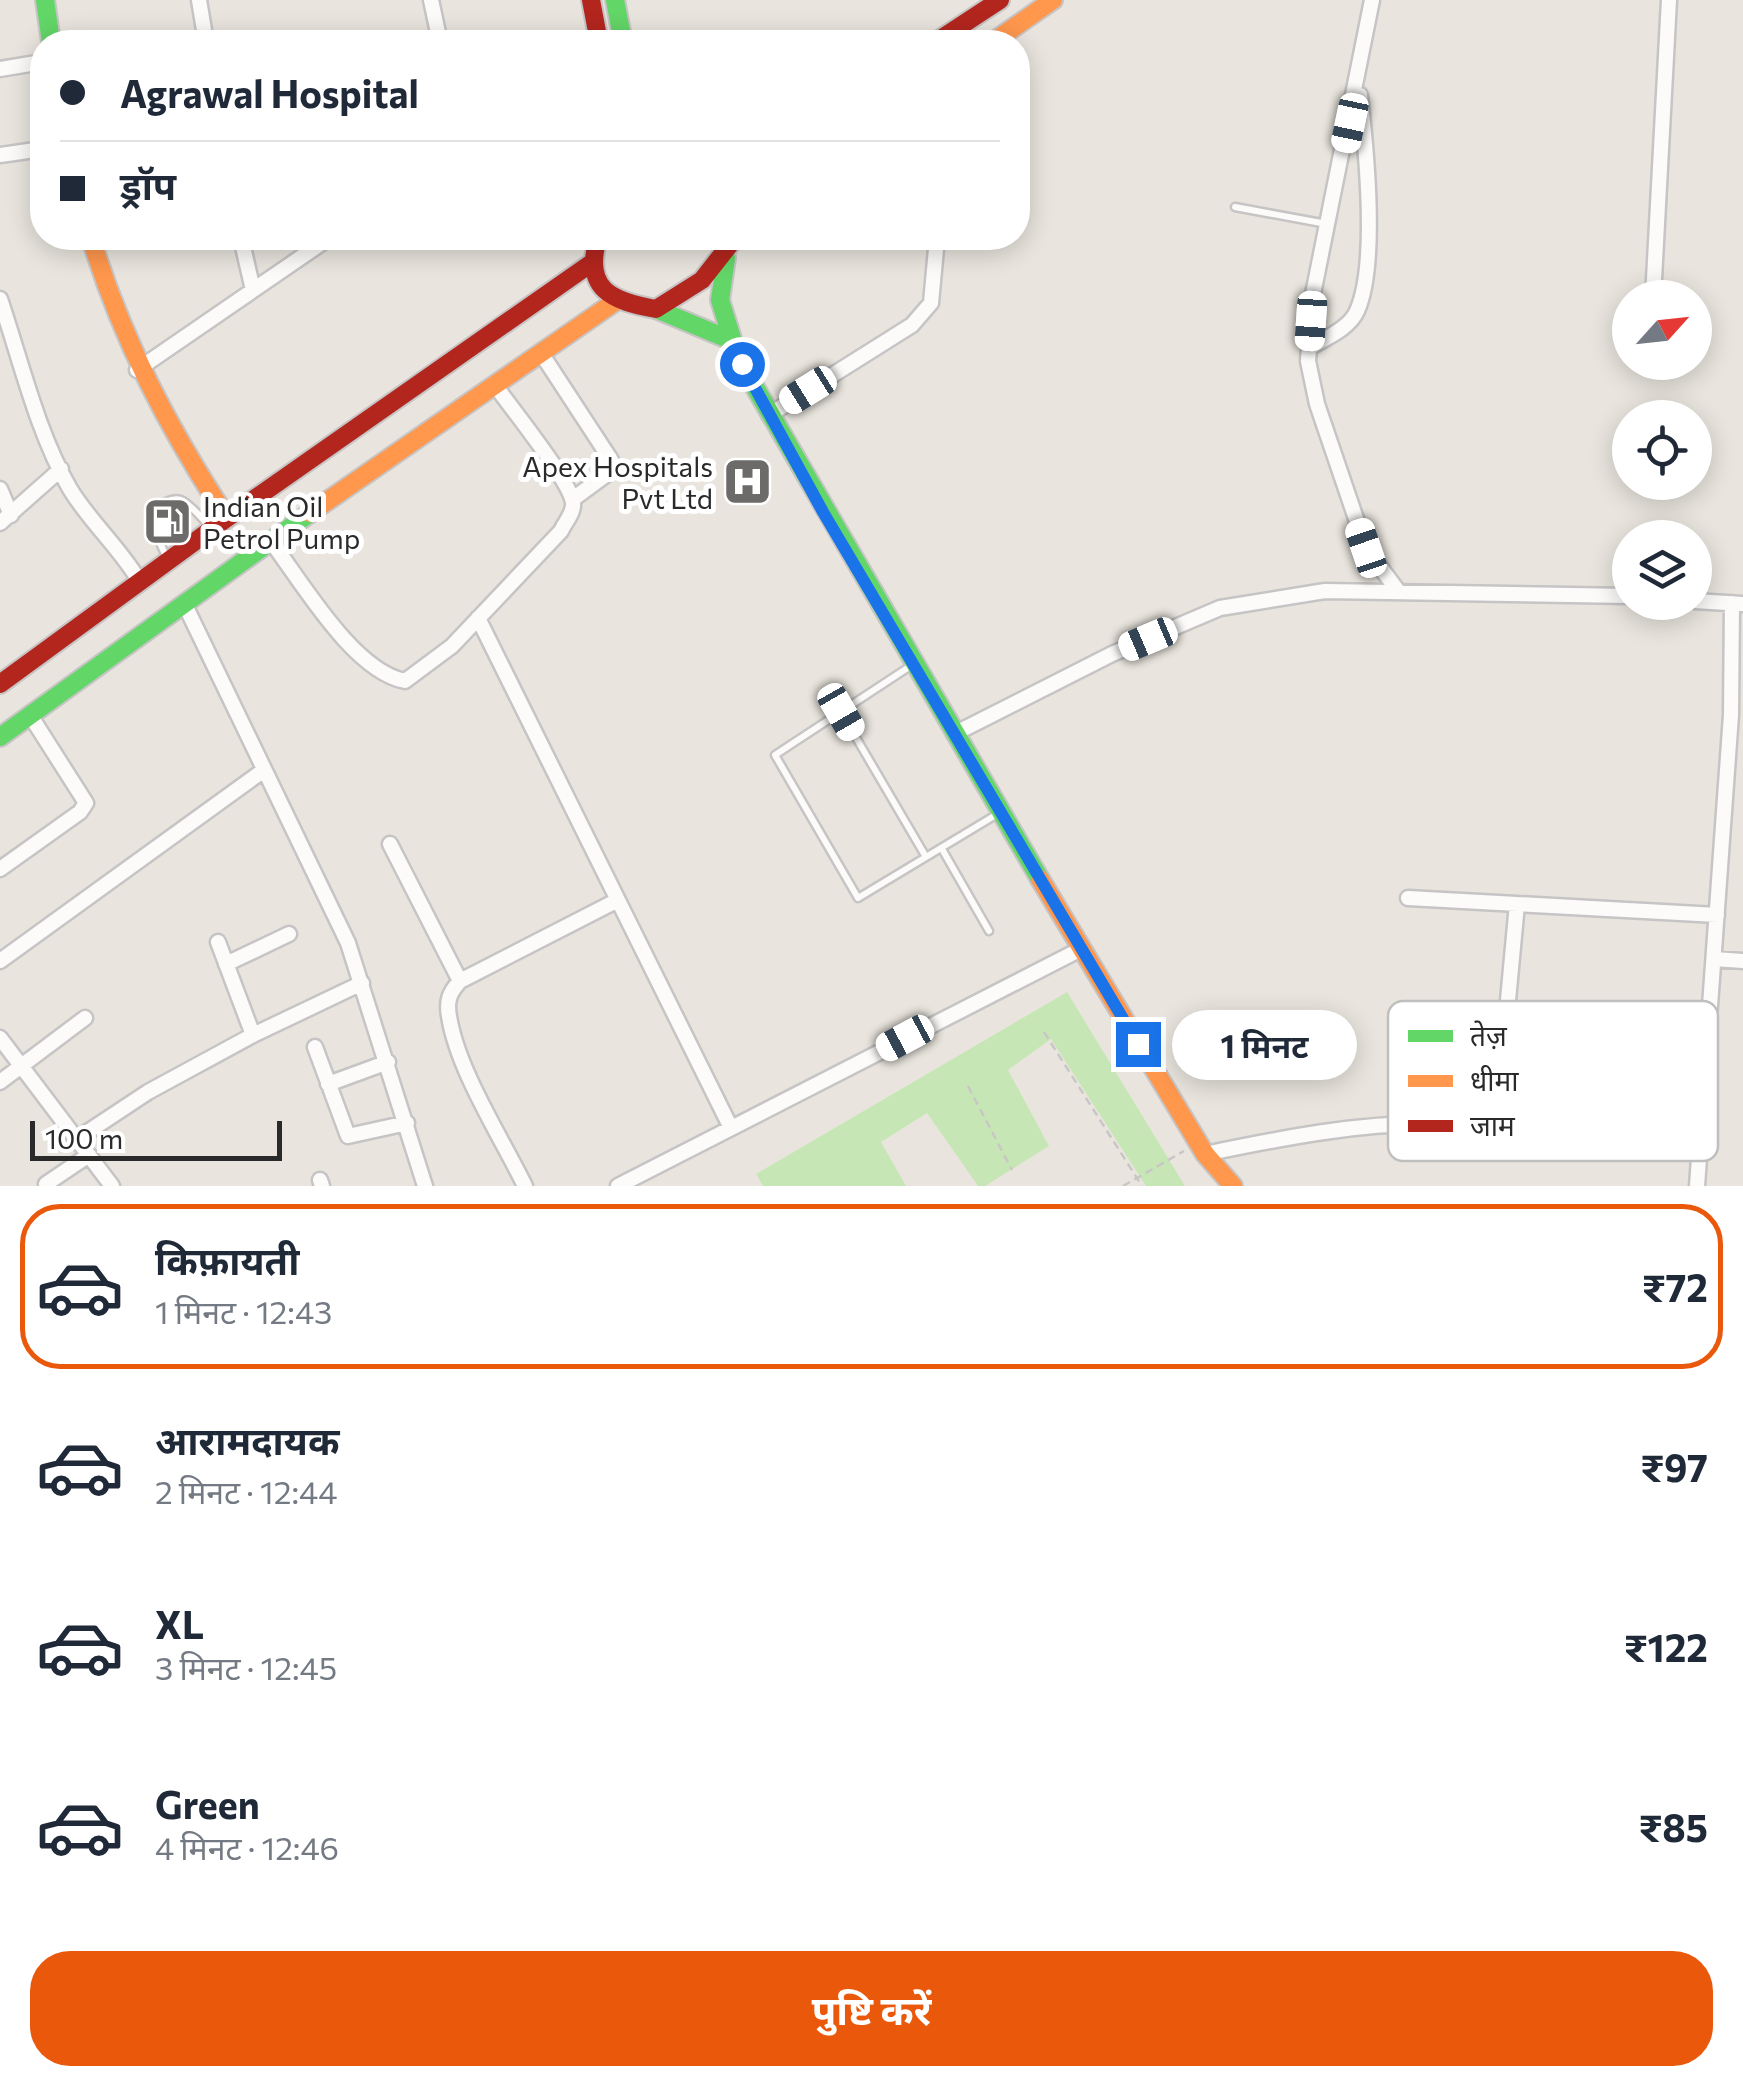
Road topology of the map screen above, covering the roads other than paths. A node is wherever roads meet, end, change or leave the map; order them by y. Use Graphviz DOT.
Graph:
graph roads {
  1 [pos="45,0"];
  2 [pos="199,0"];
  3 [pos="431,0"];
  4 [pos="591,0"];
  5 [pos="615,0"];
  6 [pos="1000,0"];
  7 [pos="1053,0"];
  8 [pos="1372,0"];
  9 [pos="1669,0"];
  10 [pos="49,30"];
  11 [pos="204,30"];
  12 [pos="437,30"];
  13 [pos="597,30"];
  14 [pos="621,30"];
  15 [pos="954,30"];
  16 [pos="1009,30"];
  17 [pos="30,64"];
  18 [pos="0,69"];
  19 [pos="1358,78"];
  20 [pos="30,151"];
  21 [pos="0,155"];
  22 [pos="1235,206"];
  23 [pos="1328,224"];
  24 [pos="94,250"];
  25 [pos="244,250"];
  26 [pos="307,250"];
  27 [pos="596,250"];
  28 [pos="730,250"];
  29 [pos="936,250"];
  30 [pos="726,258"];
  31 [pos="593,262"];
  32 [pos="1654,280"];
  33 [pos="253,290"];
  34 [pos="0,299"];
  35 [pos="616,301"];
  36 [pos="656,310"];
  37 [pos="728,339"];
  38 [pos="1309,348"];
  39 [pos="541,353"];
  40 [pos="137,370"];
  41 [pos="495,385"];
  42 [pos="769,415"];
  43 [pos="61,469"];
  44 [pos="0,489"];
  45 [pos="572,499"];
  46 [pos="5,519"];
  47 [pos="220,523"];
  48 [pos="270,540"];
  49 [pos="169,561"];
  50 [pos="140,582"];
  51 [pos="1398,591"];
  52 [pos="1612,596"];
  53 [pos="1712,601"];
  54 [pos="184,603"];
  55 [pos="1737,603"];
  56 [pos="478,618"];
  57 [pos="912,664"];
  58 [pos="24,666"];
  59 [pos="0,672"];
  60 [pos="0,684"];
  61 [pos="841,712"];
  62 [pos="30,715"];
  63 [pos="954,734"];
  64 [pos="0,737"];
  65 [pos="264,770"];
  66 [pos="1000,812"];
  67 [pos="390,844"];
  68 [pos="942,849"];
  69 [pos="926,857"];
  70 [pos="0,869"];
  71 [pos="1408,898"];
  72 [pos="616,901"];
  73 [pos="1517,904"];
  74 [pos="1717,915"];
  75 [pos="989,932"];
  76 [pos="289,934"];
  77 [pos="218,942"];
  78 [pos="1081,948"];
  79 [pos="1714,959"];
  80 [pos="0,961"];
  81 [pos="1743,961"];
  82 [pos="226,964"];
  83 [pos="460,981"];
  84 [pos="362,983"];
  85 [pos="1508,1001"];
  86 [pos="1711,1001"];
  87 [pos="86,1018"];
  88 [pos="253,1036"];
  89 [pos="0,1038"];
  90 [pos="315,1047"];
  91 [pos="388,1062"];
  92 [pos="22,1068"];
  93 [pos="0,1082"];
  94 [pos="328,1084"];
  95 [pos="407,1123"];
  96 [pos="1388,1126"];
  97 [pos="731,1128"];
  98 [pos="76,1140"];
  99 [pos="1201,1149"];
  100 [pos="89,1155"];
  101 [pos="1699,1161"];
  102 [pos="46,1184"];
  103 [pos="627,1184"];
  104 [pos="112,1186"];
  105 [pos="425,1186"];
  106 [pos="525,1186"];
  107 [pos="1232,1186"];
  108 [pos="1697,1186"];
  1 -- 10 [label="main road"];
  2 -- 11 [label="street"];
  3 -- 12 [label="street"];
  4 -- 13 [label="main road"];
  5 -- 14 [label="main road"];
  6 -- 15 [label="main road"];
  7 -- 16 [label="main road"];
  8 -- 19 [label="street"];
  9 -- 32 [label="street"];
  17 -- 18 [label="street"];
  19 -- 23 [label="street"];
  19 -- 38 [label="street"];
  20 -- 21 [label="street"];
  22 -- 23 [label="lane"];
  23 -- 38 [label="street"];
  24 -- 40 [label="main road"];
  25 -- 33 [label="street"];
  26 -- 33 [label="street"];
  27 -- 31 [label="main road"];
  28 -- 30 [label="main road"];
  29 -- 42 [label="street"];
  30 -- 36 [label="main road"];
  30 -- 37 [label="main road"];
  31 -- 35 [label="main road"];
  31 -- 47 [label="main road"];
  33 -- 40 [label="street"];
  34 -- 43 [label="street"];
  35 -- 36 [label="main road"];
  35 -- 39 [label="main road"];
  36 -- 37 [label="main road"];
  37 -- 42 [label="main road"];
  38 -- 51 [label="street"];
  39 -- 41 [label="main road"];
  39 -- 45 [label="street"];
  40 -- 47 [label="main road"];
  41 -- 45 [label="street"];
  41 -- 48 [label="main road"];
  42 -- 57 [label="main road"];
  43 -- 46 [label="street"];
  43 -- 50 [label="street"];
  44 -- 46 [label="street"];
  45 -- 56 [label="street"];
  47 -- 49 [label="main road"];
  47 -- 49 [label="lane"];
  48 -- 54 [label="main road"];
  48 -- 56 [label="street"];
  49 -- 50 [label="main road"];
  50 -- 58 [label="main road"];
  51 -- 52 [label="street"];
  51 -- 63 [label="street"];
  53 -- 55 [label="street"];
  54 -- 62 [label="main road"];
  54 -- 65 [label="street"];
  55 -- 74 [label="street"];
  56 -- 72 [label="street"];
  57 -- 61 [label="lane"];
  57 -- 63 [label="main road"];
  58 -- 59 [label="street"];
  58 -- 60 [label="main road"];
  61 -- 69 [label="lane"];
  61 -- 69 [label="lane"];
  62 -- 64 [label="main road"];
  62 -- 70 [label="street"];
  63 -- 66 [label="main road"];
  65 -- 80 [label="street"];
  65 -- 84 [label="street"];
  66 -- 68 [label="lane"];
  66 -- 78 [label="main road"];
  67 -- 83 [label="street"];
  68 -- 69 [label="lane"];
  68 -- 75 [label="lane"];
  71 -- 73 [label="street"];
  72 -- 83 [label="street"];
  72 -- 97 [label="street"];
  73 -- 74 [label="street"];
  73 -- 85 [label="street"];
  74 -- 79 [label="street"];
  76 -- 82 [label="street"];
  77 -- 82 [label="street"];
  78 -- 97 [label="street"];
  78 -- 99 [label="main road"];
  79 -- 81 [label="street"];
  79 -- 86 [label="street"];
  82 -- 88 [label="street"];
  83 -- 106 [label="street"];
  84 -- 88 [label="street"];
  84 -- 91 [label="street"];
  87 -- 92 [label="street"];
  88 -- 98 [label="street"];
  89 -- 92 [label="street"];
  90 -- 94 [label="street"];
  91 -- 94 [label="street"];
  91 -- 95 [label="street"];
  92 -- 93 [label="street"];
  92 -- 98 [label="street"];
  94 -- 95 [label="street"];
  95 -- 105 [label="street"];
  96 -- 99 [label="street"];
  97 -- 103 [label="street"];
  98 -- 100 [label="street"];
  99 -- 107 [label="main road"];
  100 -- 102 [label="street"];
  100 -- 104 [label="street"];
  101 -- 108 [label="street"];
}
